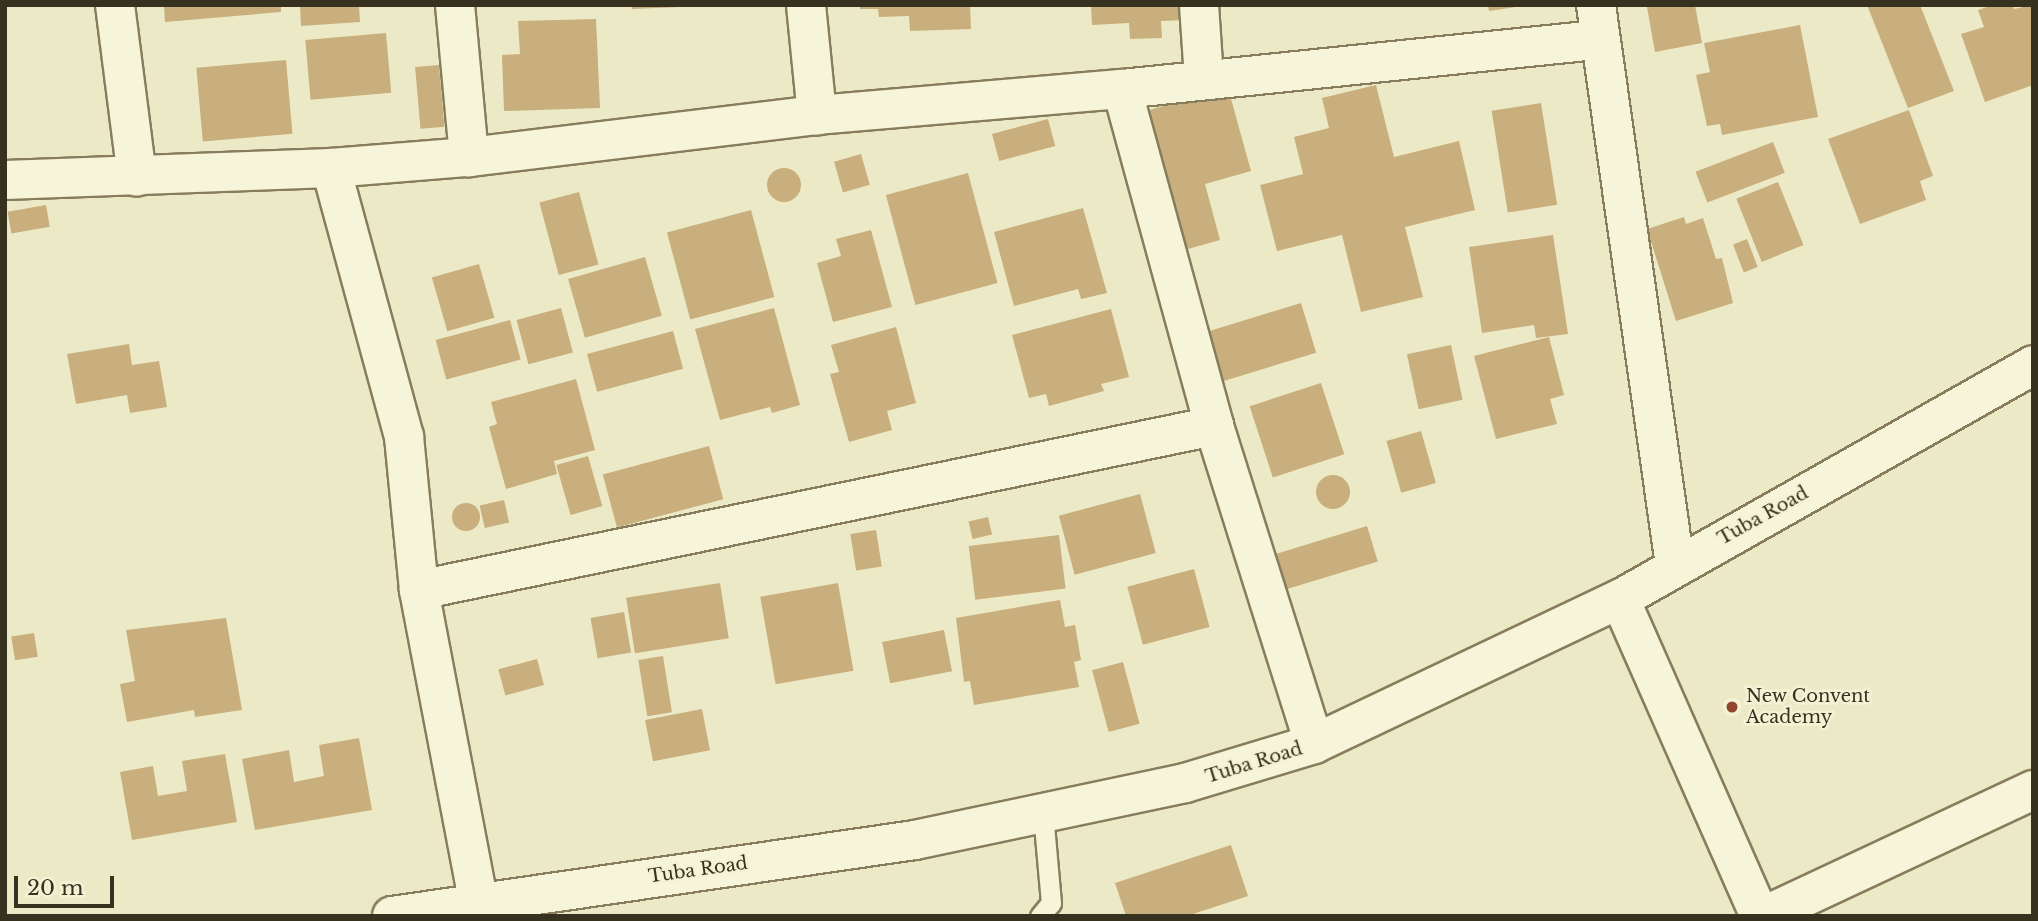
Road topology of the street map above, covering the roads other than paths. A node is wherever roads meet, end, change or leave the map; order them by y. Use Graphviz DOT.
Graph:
graph roads {
  1 [pos="115,5"];
  2 [pos="455,5"];
  3 [pos="806,5"];
  4 [pos="1199,5"];
  5 [pos="1597,22"];
  6 [pos="1204,78"];
  7 [pos="1122,89"];
  8 [pos="817,115"];
  9 [pos="469,157"];
  10 [pos="331,168"];
  11 [pos="137,177"];
  12 [pos="5,180"];
  13 [pos="2033,365"];
  14 [pos="1214,426"];
  15 [pos="1675,566"];
  16 [pos="419,590"];
  17 [pos="1620,599"];
  18 [pos="1314,744"];
  19 [pos="2033,790"];
  20 [pos="1043,813"];
  21 [pos="478,900"];
  22 [pos="556,903"];
  23 [pos="392,916"];
  24 [pos="1040,916"];
  25 [pos="1762,916"];
  1 -- 11 [label="street"];
  2 -- 9 [label="street"];
  3 -- 8 [label="street"];
  4 -- 6 [label="street"];
  5 -- 6 [label="street"];
  5 -- 15 [label="street"];
  6 -- 7 [label="street"];
  7 -- 8 [label="street"];
  7 -- 14 [label="street"];
  8 -- 9 [label="street"];
  9 -- 10 [label="street"];
  10 -- 11 [label="street"];
  10 -- 16 [label="street"];
  11 -- 12 [label="street"];
  13 -- 15 [label="street, Tuba Road"];
  14 -- 16 [label="street"];
  14 -- 18 [label="street"];
  15 -- 17 [label="street, Tuba Road"];
  16 -- 21 [label="street"];
  17 -- 18 [label="street, Tuba Road"];
  17 -- 25 [label="street"];
  18 -- 20 [label="street, Tuba Road"];
  19 -- 25 [label="street"];
  20 -- 22 [label="street, Tuba Road"];
  20 -- 24 [label="lane"];
  21 -- 22 [label="street, Tuba Road"];
  21 -- 23 [label="street, Tuba Road"];
}
